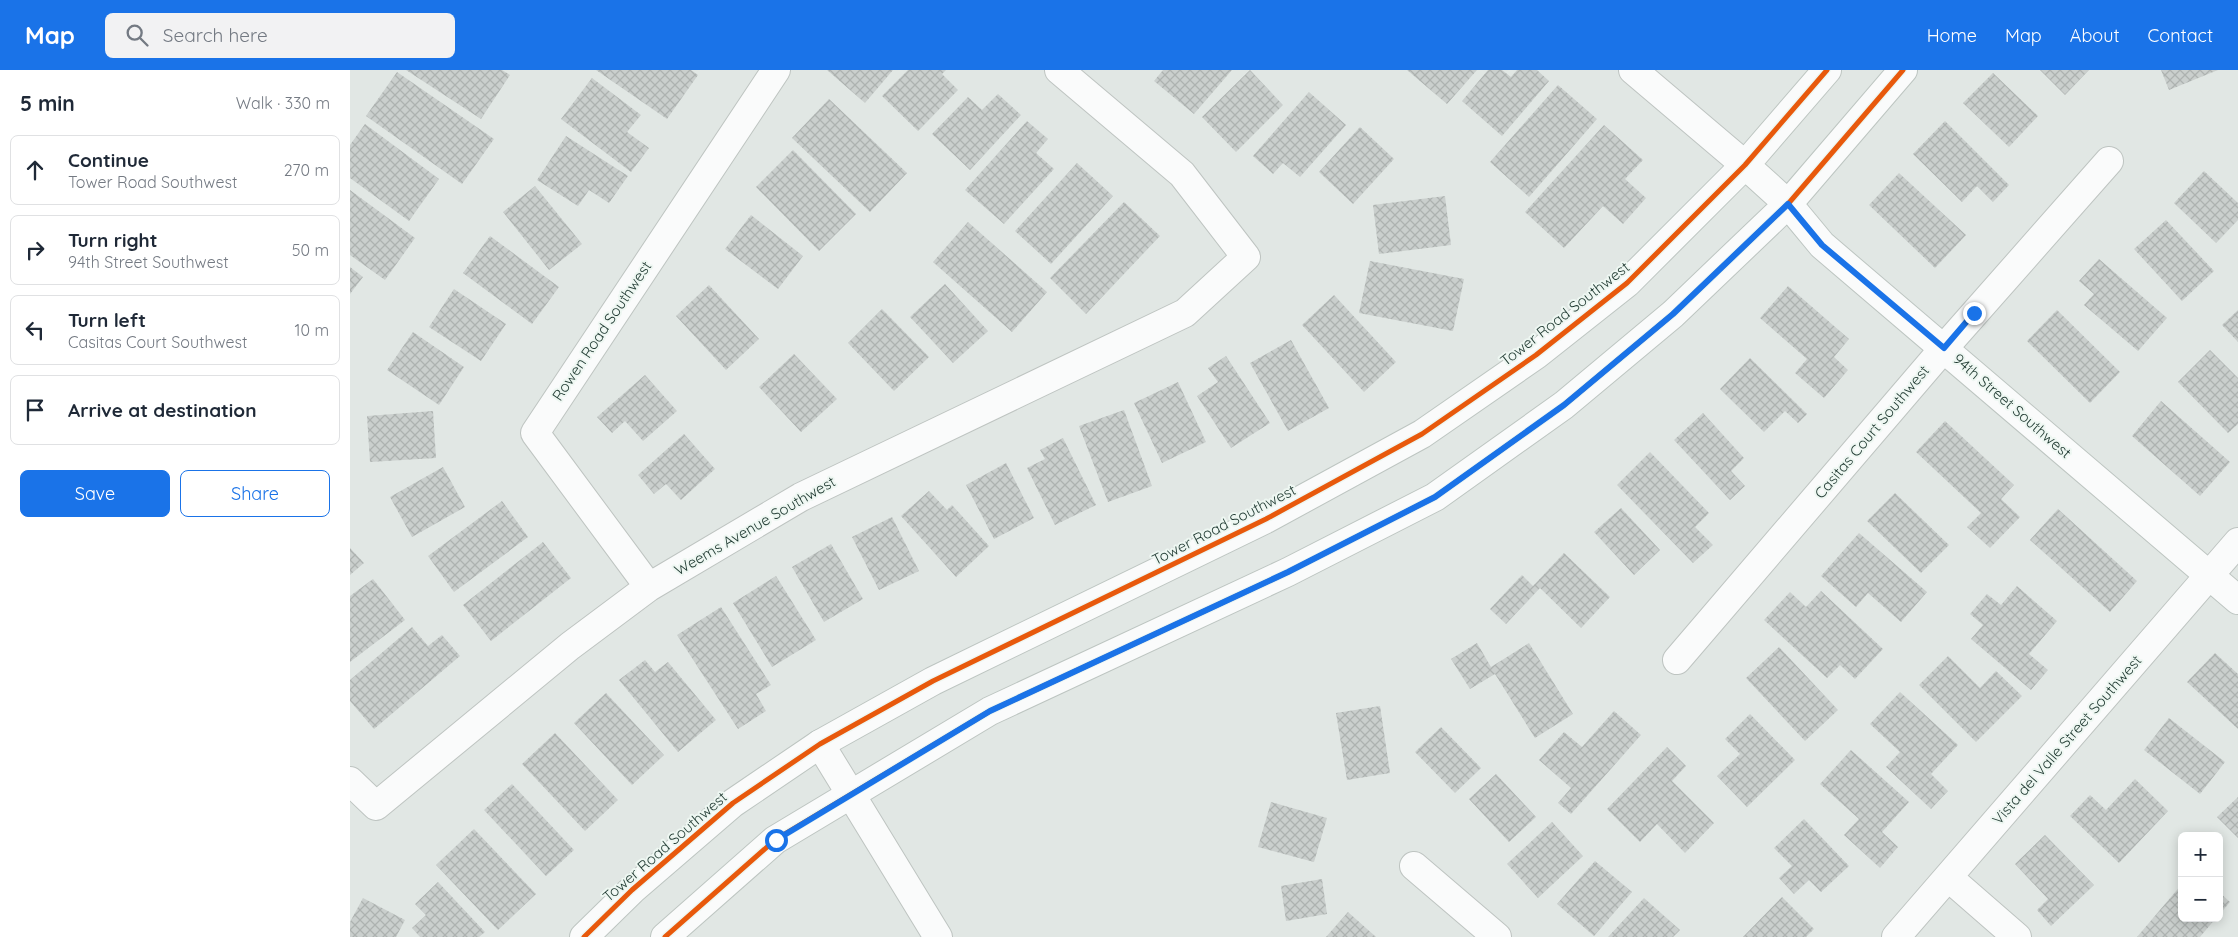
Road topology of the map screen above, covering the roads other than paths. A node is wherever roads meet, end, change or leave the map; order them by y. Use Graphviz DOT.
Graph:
graph roads {
  1 [pos="776,70"];
  2 [pos="1059,70"];
  3 [pos="1634,70"];
  4 [pos="1827,70"];
  5 [pos="1903,70"];
  6 [pos="2109,161"];
  7 [pos="1745,166"];
  8 [pos="1788,204"];
  9 [pos="1944,348"];
  10 [pos="2238,542"];
  11 [pos="2209,575"];
  12 [pos="649,587"];
  13 [pos="2238,600"];
  14 [pos="1677,660"];
  15 [pos="820,744"];
  16 [pos="350,781"];
  17 [pos="850,794"];
  18 [pos="1414,866"];
  19 [pos="1948,877"];
  20 [pos="584,937"];
  21 [pos="665,937"];
  22 [pos="938,937"];
  23 [pos="1497,937"];
  24 [pos="1896,937"];
  25 [pos="2017,937"];
  1 -- 12 [label="street, Rowen Road Southwest"];
  2 -- 12 [label="street, Weems Avenue Southwest"];
  3 -- 7 [label="street, 94th Street Southwest"];
  4 -- 7 [label="street, Tower Road Southwest"];
  5 -- 8 [label="street"];
  6 -- 9 [label="street, Casitas Court Southwest"];
  7 -- 8 [label="street, 94th Street Southwest"];
  7 -- 15 [label="street, Tower Road Southwest"];
  8 -- 9 [label="street, 94th Street Southwest"];
  8 -- 17 [label="street"];
  9 -- 11 [label="street, 94th Street Southwest"];
  9 -- 14 [label="street, Casitas Court Southwest"];
  10 -- 11 [label="street, Vista del Valle Street Southwest"];
  11 -- 13 [label="street, 94th Street Southwest"];
  11 -- 19 [label="street, Vista del Valle Street Southwest"];
  12 -- 16 [label="street, Weems Avenue Southwest"];
  15 -- 17 [label="street"];
  15 -- 20 [label="street, Tower Road Southwest"];
  17 -- 21 [label="street"];
  17 -- 22 [label="street"];
  18 -- 23 [label="street"];
  19 -- 24 [label="street, Vista del Valle Street Southwest"];
  19 -- 25 [label="street"];
}
